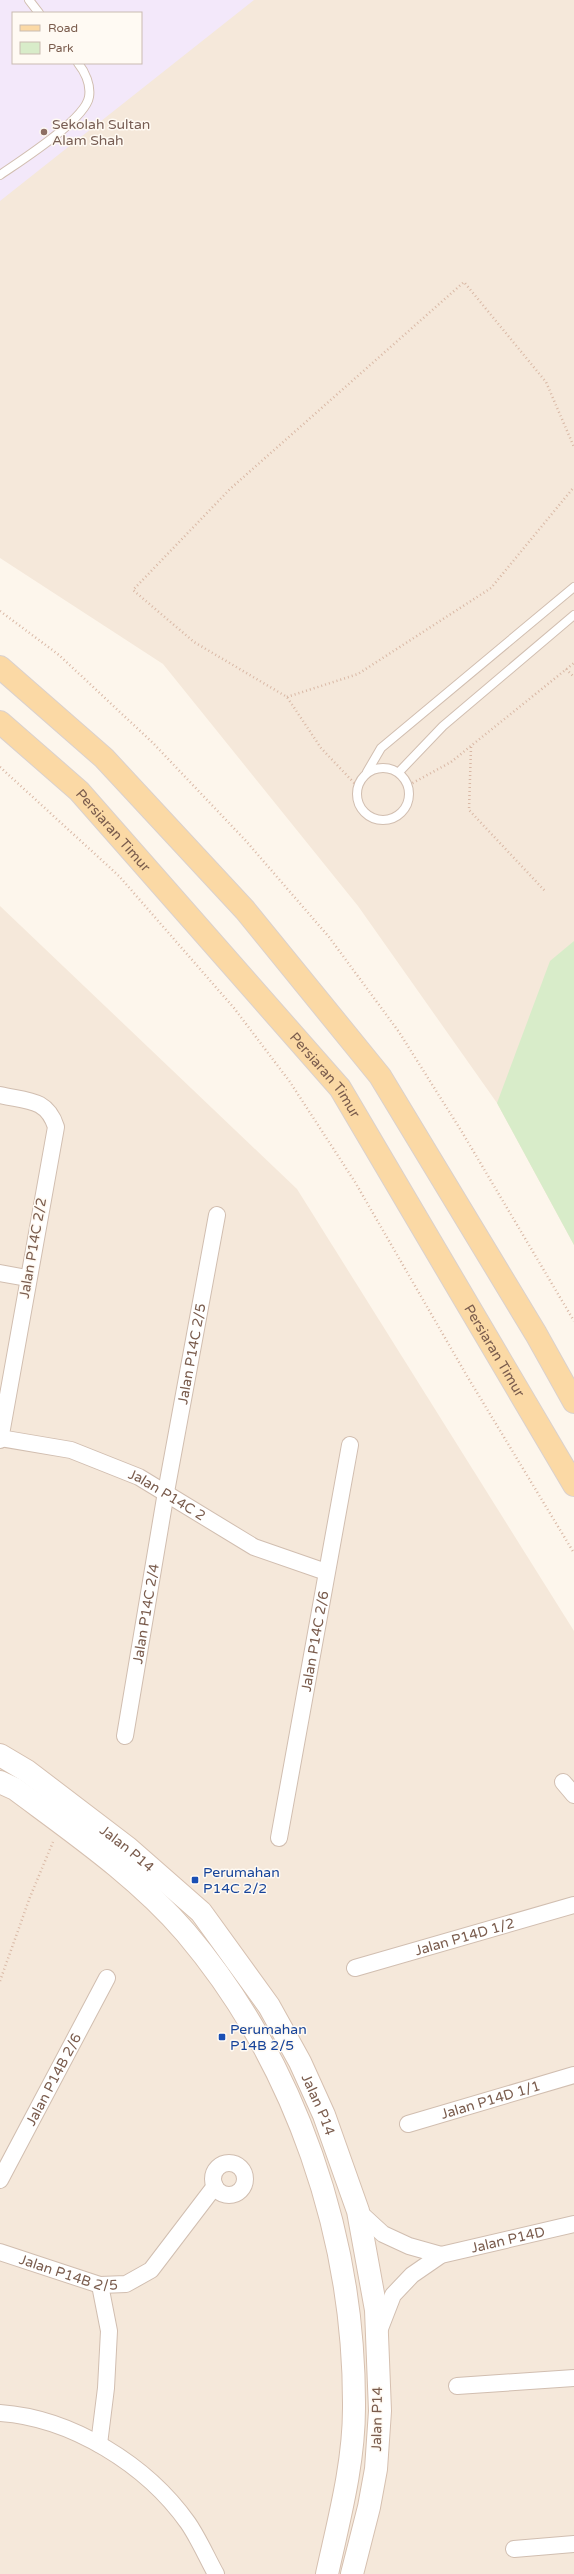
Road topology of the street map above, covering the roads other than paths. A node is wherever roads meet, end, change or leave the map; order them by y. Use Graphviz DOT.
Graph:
graph roads {
  1 [pos="29,0"];
  2 [pos="38,12"];
  3 [pos="79,64"];
  4 [pos="0,175"];
  5 [pos="574,587"];
  6 [pos="574,615"];
  7 [pos="0,667"];
  8 [pos="0,722"];
  9 [pos="367,772"];
  10 [pos="399,772"];
  11 [pos="0,1096"];
  12 [pos="217,1215"];
  13 [pos="0,1273"];
  14 [pos="27,1278"];
  15 [pos="574,1402"];
  16 [pos="0,1439"];
  17 [pos="350,1445"];
  18 [pos="574,1485"];
  19 [pos="166,1492"];
  20 [pos="326,1572"];
  21 [pos="125,1736"];
  22 [pos="0,1755"];
  23 [pos="0,1782"];
  24 [pos="563,1782"];
  25 [pos="574,1795"];
  26 [pos="279,1838"];
  27 [pos="574,1905"];
  28 [pos="355,1968"];
  29 [pos="107,1978"];
  30 [pos="574,2076"];
  31 [pos="408,2124"];
  32 [pos="0,2180"];
  33 [pos="215,2186"];
  34 [pos="358,2211"];
  35 [pos="574,2224"];
  36 [pos="0,2252"];
  37 [pos="441,2255"];
  38 [pos="100,2285"];
  39 [pos="375,2342"];
  40 [pos="574,2378"];
  41 [pos="457,2386"];
  42 [pos="0,2413"];
  43 [pos="100,2444"];
  44 [pos="574,2544"];
  45 [pos="514,2549"];
  46 [pos="216,2574"];
  47 [pos="327,2574"];
  48 [pos="352,2574"];
  1 -- 2 [label="lane"];
  3 -- 4 [label="lane"];
  5 -- 9 [label="lane"];
  6 -- 10 [label="lane"];
  7 -- 15 [label="main road"];
  8 -- 18 [label="main road, Persiaran Timur"];
  9 -- 10 [label="lane"];
  9 -- 10 [label="lane"];
  11 -- 14 [label="street, Jalan P14C 2/2"];
  12 -- 19 [label="street, Jalan P14C 2/5"];
  13 -- 14 [label="street"];
  14 -- 16 [label="street, Jalan P14C 2/2"];
  16 -- 19 [label="street, Jalan P14C 2"];
  17 -- 20 [label="street, Jalan P14C 2/6"];
  19 -- 20 [label="street, Jalan P14C 2"];
  19 -- 21 [label="street, Jalan P14C 2/4"];
  20 -- 26 [label="street, Jalan P14C 2/6"];
  22 -- 34 [label="main road, Jalan P14"];
  23 -- 47 [label="main road, Jalan P14"];
  24 -- 25 [label="street"];
  27 -- 28 [label="street, Jalan P14D 1/2"];
  29 -- 32 [label="street, Jalan P14B 2/6"];
  30 -- 31 [label="street, Jalan P14D 1/1"];
  33 -- 38 [label="street, Jalan P14B 2/5"];
  34 -- 37 [label="street, Jalan P14D"];
  34 -- 39 [label="main road, Jalan P14"];
  35 -- 37 [label="street, Jalan P14D"];
  36 -- 38 [label="street, Jalan P14B 2/5"];
  37 -- 39 [label="street, Jalan P14D"];
  38 -- 43 [label="street"];
  39 -- 48 [label="main road, Jalan P14"];
  40 -- 41 [label="street"];
  42 -- 43 [label="street"];
  43 -- 46 [label="street"];
  44 -- 45 [label="street"];
}
